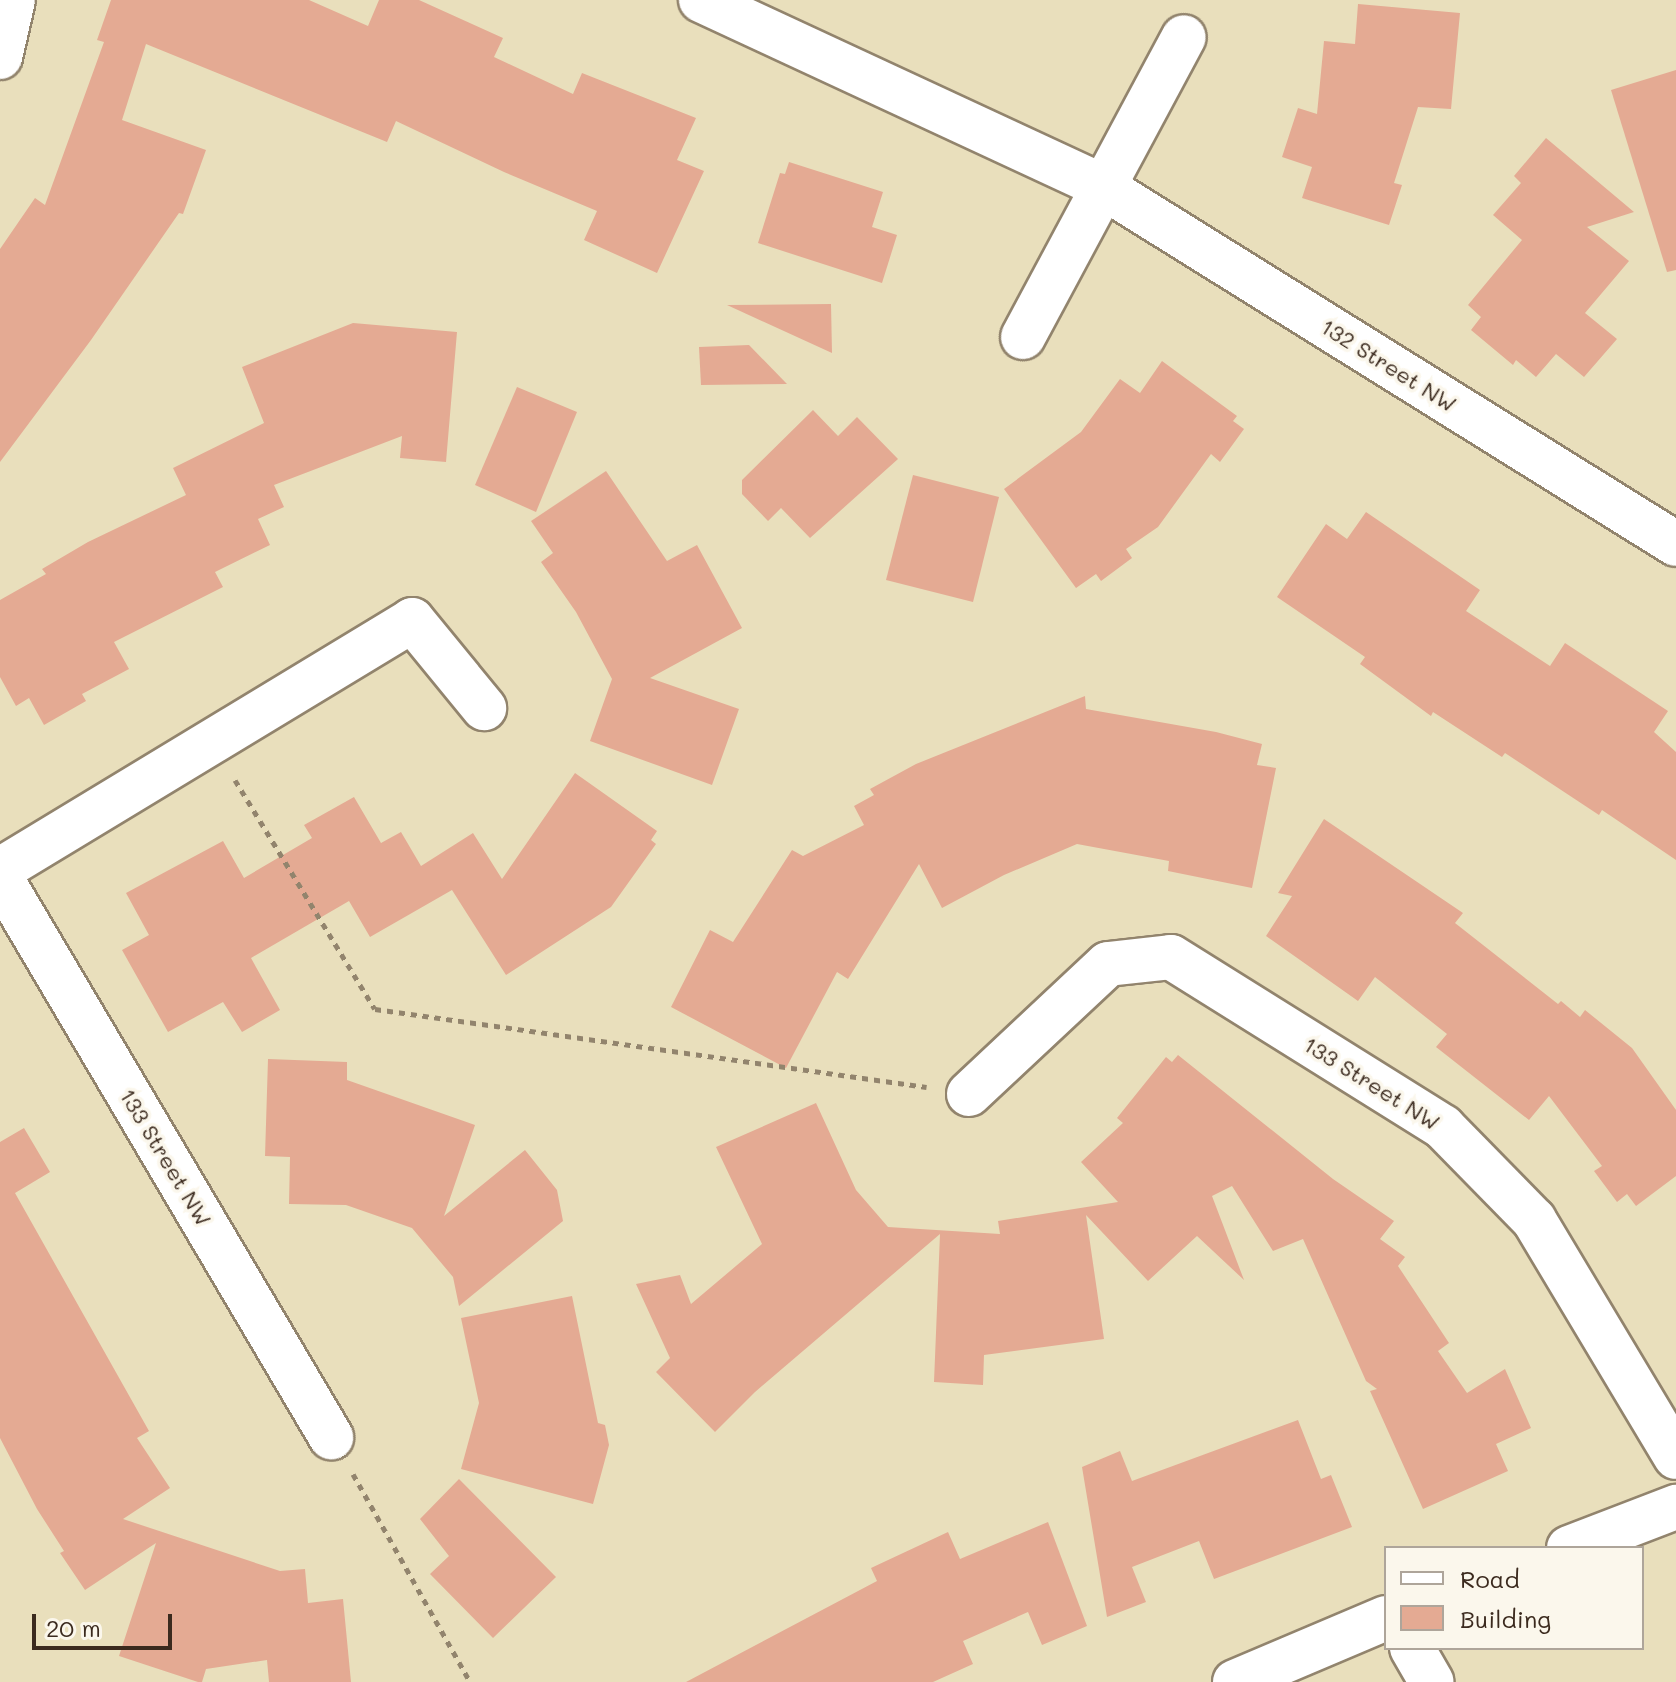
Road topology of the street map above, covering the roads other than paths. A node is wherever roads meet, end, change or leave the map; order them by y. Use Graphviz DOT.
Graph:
graph roads {
  1 [pos="13,0"];
  2 [pos="701,0"];
  3 [pos="1184,37"];
  4 [pos="0,57"];
  5 [pos="1103,187"];
  6 [pos="1023,337"];
  7 [pos="1676,542"];
  8 [pos="484,708"];
  9 [pos="0,870"];
  10 [pos="0,877"];
  11 [pos="969,1094"];
  12 [pos="331,1437"];
  13 [pos="1676,1457"];
  14 [pos="1676,1507"];
  15 [pos="1574,1546"];
  16 [pos="1384,1619"];
  17 [pos="1413,1650"];
  18 [pos="1235,1682"];
  19 [pos="1432,1682"];
  1 -- 4 [label="street"];
  2 -- 5 [label="street, 132 Street NW"];
  3 -- 5 [label="street"];
  5 -- 6 [label="street"];
  5 -- 7 [label="street, 132 Street NW"];
  8 -- 9 [label="street"];
  10 -- 12 [label="street, 133 Street NW"];
  11 -- 13 [label="street, 133 Street NW"];
  14 -- 15 [label="street"];
  16 -- 18 [label="street"];
  17 -- 19 [label="street"];
}
